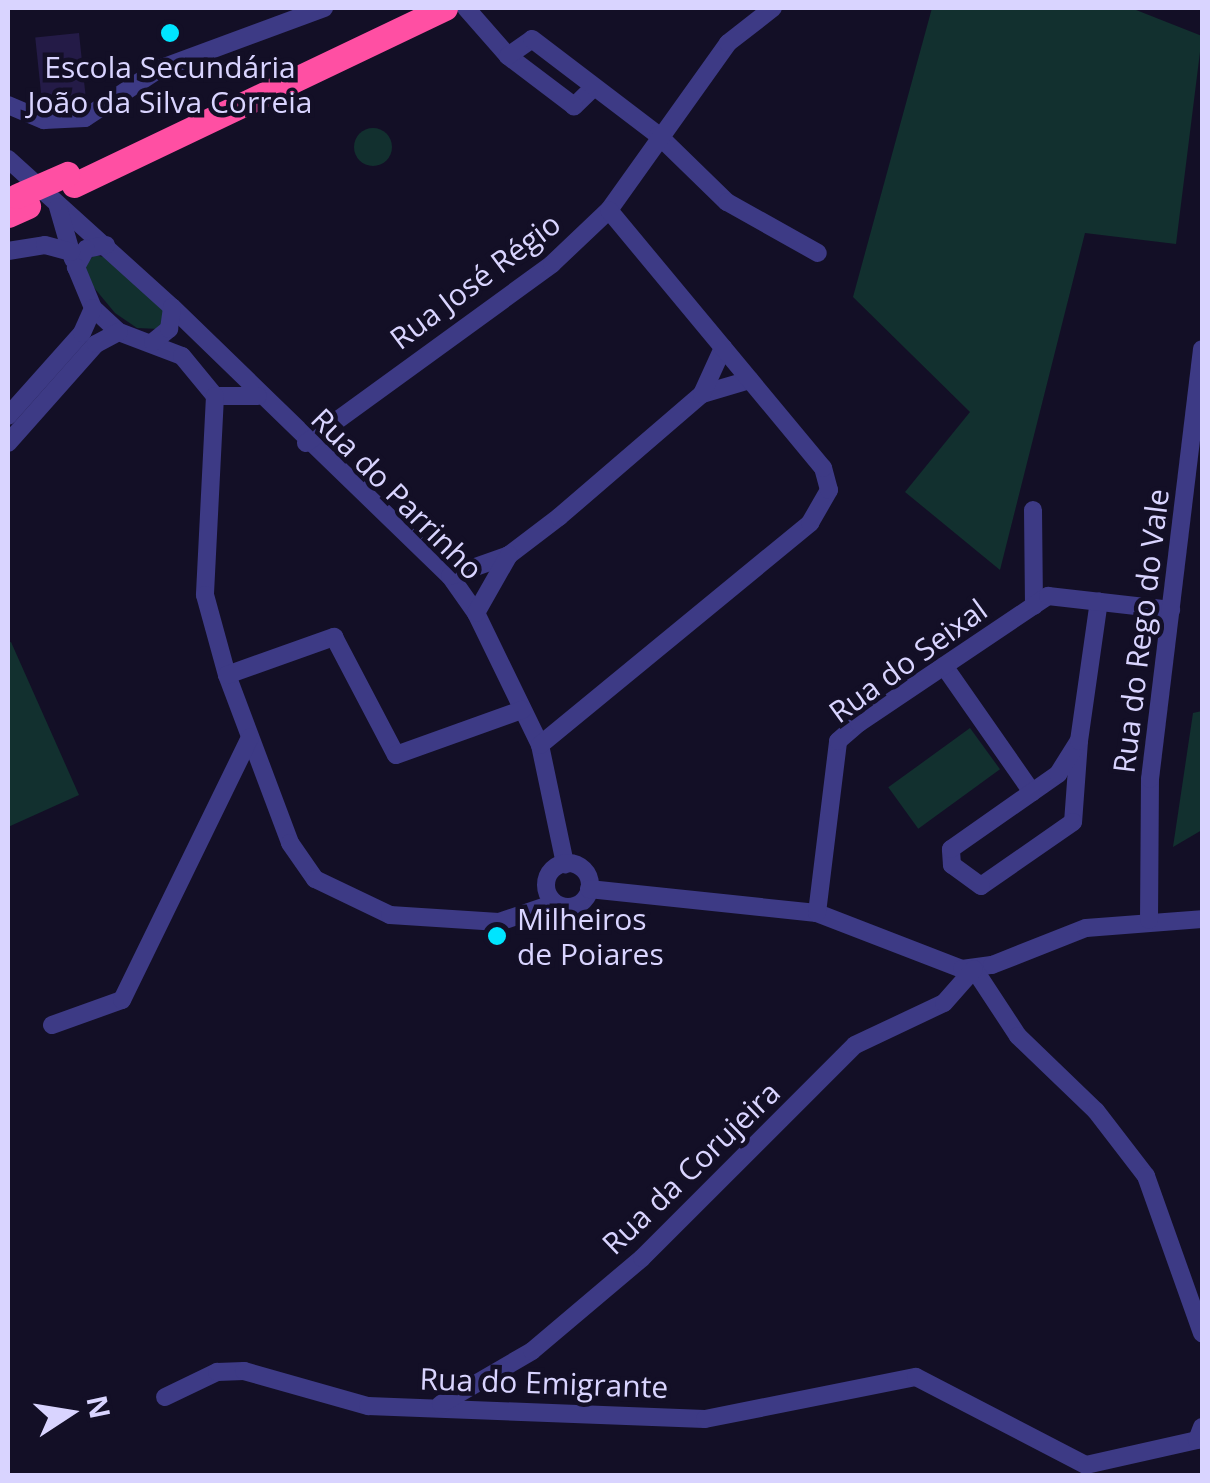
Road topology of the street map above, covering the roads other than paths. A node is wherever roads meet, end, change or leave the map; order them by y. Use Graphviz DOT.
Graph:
graph roads {
  1 [pos="324,8"];
  2 [pos="417,8"];
  3 [pos="445,8"];
  4 [pos="466,8"];
  5 [pos="773,8"];
  6 [pos="508,56"];
  7 [pos="594,86"];
  8 [pos="8,105"];
  9 [pos="658,135"];
  10 [pos="8,159"];
  11 [pos="70,179"];
  12 [pos="15,204"];
  13 [pos="58,207"];
  14 [pos="610,210"];
  15 [pos="106,245"];
  16 [pos="8,251"];
  17 [pos="818,253"];
  18 [pos="74,260"];
  19 [pos="172,306"];
  20 [pos="94,308"];
  21 [pos="118,332"];
  22 [pos="153,342"];
  23 [pos="723,348"];
  24 [pos="1202,349"];
  25 [pos="750,380"];
  26 [pos="702,394"];
  27 [pos="215,396"];
  28 [pos="258,396"];
  29 [pos="8,416"];
  30 [pos="8,443"];
  31 [pos="306,443"];
  32 [pos="1033,510"];
  33 [pos="509,556"];
  34 [pos="450,576"];
  35 [pos="1099,601"];
  36 [pos="1034,606"];
  37 [pos="1171,610"];
  38 [pos="476,613"];
  39 [pos="944,666"];
  40 [pos="227,675"];
  41 [pos="522,710"];
  42 [pos="250,737"];
  43 [pos="1079,741"];
  44 [pos="540,745"];
  45 [pos="1032,792"];
  46 [pos="565,864"];
  47 [pos="589,889"];
  48 [pos="555,903"];
  49 [pos="817,913"];
  50 [pos="1148,920"];
  51 [pos="1202,920"];
  52 [pos="974,969"];
  53 [pos="52,1025"];
  54 [pos="1202,1333"];
  55 [pos="165,1396"];
  56 [pos="442,1404"];
  57 [pos="1202,1427"];
  1 -- 8 [label="street"];
  2 -- 11 [label="highway"];
  3 -- 11 [label="highway"];
  4 -- 6 [label="street"];
  5 -- 9 [label="street, Rua José Régio"];
  6 -- 7 [label="street"];
  6 -- 7 [label="street"];
  7 -- 9 [label="street"];
  9 -- 14 [label="street, Rua José Régio"];
  9 -- 17 [label="street"];
  10 -- 13 [label="street, Rua do Parrinho"];
  11 -- 12 [label="highway"];
  13 -- 15 [label="street, Rua do Parrinho"];
  13 -- 18 [label="street"];
  14 -- 23 [label="street"];
  14 -- 31 [label="street, Rua José Régio"];
  15 -- 18 [label="street"];
  15 -- 19 [label="street, Rua do Parrinho"];
  16 -- 18 [label="street"];
  18 -- 20 [label="street"];
  19 -- 22 [label="street"];
  19 -- 28 [label="street, Rua do Parrinho"];
  20 -- 21 [label="street"];
  20 -- 29 [label="street"];
  21 -- 22 [label="street"];
  21 -- 30 [label="street"];
  22 -- 27 [label="street"];
  23 -- 25 [label="street"];
  23 -- 26 [label="street"];
  24 -- 37 [label="street, Rua do Rego do Vale"];
  25 -- 26 [label="street"];
  25 -- 44 [label="street"];
  26 -- 33 [label="street"];
  27 -- 28 [label="street"];
  27 -- 40 [label="street"];
  28 -- 31 [label="street, Rua do Parrinho"];
  31 -- 34 [label="street, Rua do Parrinho"];
  32 -- 36 [label="street"];
  33 -- 34 [label="street"];
  33 -- 38 [label="street"];
  34 -- 38 [label="street, Rua do Parrinho"];
  35 -- 36 [label="street, Rua do Seixal"];
  35 -- 37 [label="street, Rua do Seixal"];
  35 -- 43 [label="street"];
  36 -- 39 [label="street, Rua do Seixal"];
  37 -- 50 [label="street, Rua do Rego do Vale"];
  38 -- 41 [label="street, Rua do Parrinho"];
  39 -- 45 [label="street"];
  39 -- 49 [label="street, Rua do Seixal"];
  40 -- 41 [label="street"];
  40 -- 42 [label="street"];
  41 -- 44 [label="street, Rua do Parrinho"];
  42 -- 48 [label="street"];
  42 -- 53 [label="street"];
  43 -- 45 [label="street"];
  43 -- 45 [label="street"];
  44 -- 46 [label="street, Rua do Parrinho"];
  46 -- 47 [label="street"];
  46 -- 48 [label="street"];
  47 -- 48 [label="street"];
  47 -- 49 [label="street"];
  49 -- 52 [label="street"];
  50 -- 51 [label="street"];
  50 -- 52 [label="street"];
  52 -- 54 [label="street"];
  52 -- 56 [label="street, Rua da Corujeira"];
  55 -- 56 [label="street, Rua do Emigrante"];
  56 -- 57 [label="street, Rua do Emigrante"];
}
